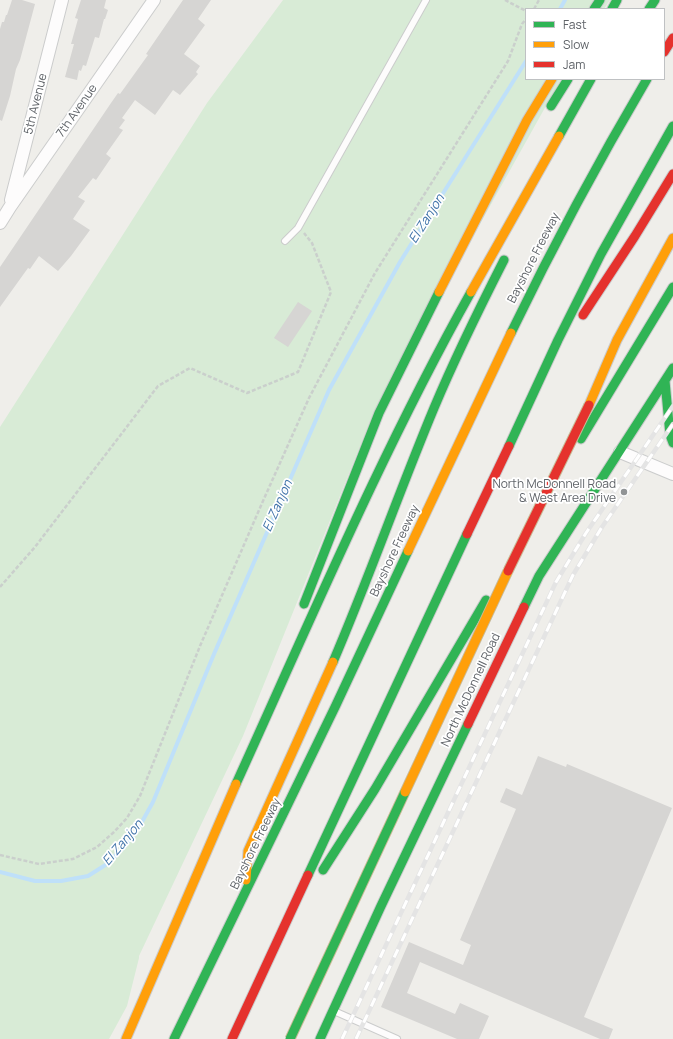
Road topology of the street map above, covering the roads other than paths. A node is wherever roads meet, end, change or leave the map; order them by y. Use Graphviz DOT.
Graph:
graph roads {
  1 [pos="62,0"];
  2 [pos="154,0"];
  3 [pos="426,0"];
  4 [pos="673,38"];
  5 [pos="665,50"];
  6 [pos="551,80"];
  7 [pos="567,80"];
  8 [pos="590,80"];
  9 [pos="646,80"];
  10 [pos="544,117"];
  11 [pos="673,126"];
  12 [pos="673,174"];
  13 [pos="502,190"];
  14 [pos="10,207"];
  15 [pos="0,223"];
  16 [pos="673,238"];
  17 [pos="285,241"];
  18 [pos="510,249"];
  19 [pos="673,256"];
  20 [pos="673,287"];
  21 [pos="408,352"];
  22 [pos="673,368"];
  23 [pos="665,381"];
  24 [pos="536,387"];
  25 [pos="589,405"];
  26 [pos="673,443"];
  27 [pos="620,452"];
  28 [pos="673,474"];
  29 [pos="300,612"];
  30 [pos="284,656"];
  31 [pos="226,806"];
  32 [pos="246,890"];
  33 [pos="282,932"];
  34 [pos="333,1011"];
  35 [pos="384,1036"];
  36 [pos="126,1039"];
  37 [pos="174,1039"];
  38 [pos="232,1039"];
  39 [pos="290,1039"];
  40 [pos="320,1039"];
  41 [pos="397,1039"];
  1 -- 14 [label="street, 5th Avenue"];
  2 -- 14 [label="street, 7th Avenue"];
  3 -- 17 [label="lane"];
  4 -- 5 [label="main road"];
  6 -- 21 [label="main road"];
  7 -- 10 [label="main road"];
  8 -- 31 [label="main road"];
  9 -- 32 [label="main road, Bayshore Freeway"];
  11 -- 24 [label="main road"];
  12 -- 24 [label="main road"];
  13 -- 21 [label="main road"];
  14 -- 15 [label="street, 7th Avenue"];
  16 -- 25 [label="main road"];
  18 -- 32 [label="main road"];
  19 -- 25 [label="main road"];
  20 -- 33 [label="main road"];
  21 -- 29 [label="main road"];
  22 -- 23 [label="main road, North McDonnell Road"];
  23 -- 26 [label="main road"];
  23 -- 27 [label="main road, North McDonnell Road"];
  24 -- 33 [label="main road"];
  25 -- 39 [label="main road, bridge"];
  27 -- 28 [label="street"];
  27 -- 34 [label="main road, North McDonnell Road"];
  30 -- 31 [label="main road"];
  31 -- 36 [label="main road"];
  32 -- 37 [label="main road, Bayshore Freeway"];
  33 -- 38 [label="main road"];
  34 -- 35 [label="lane"];
  34 -- 40 [label="main road, North McDonnell Road"];
  35 -- 41 [label="lane"];
}
